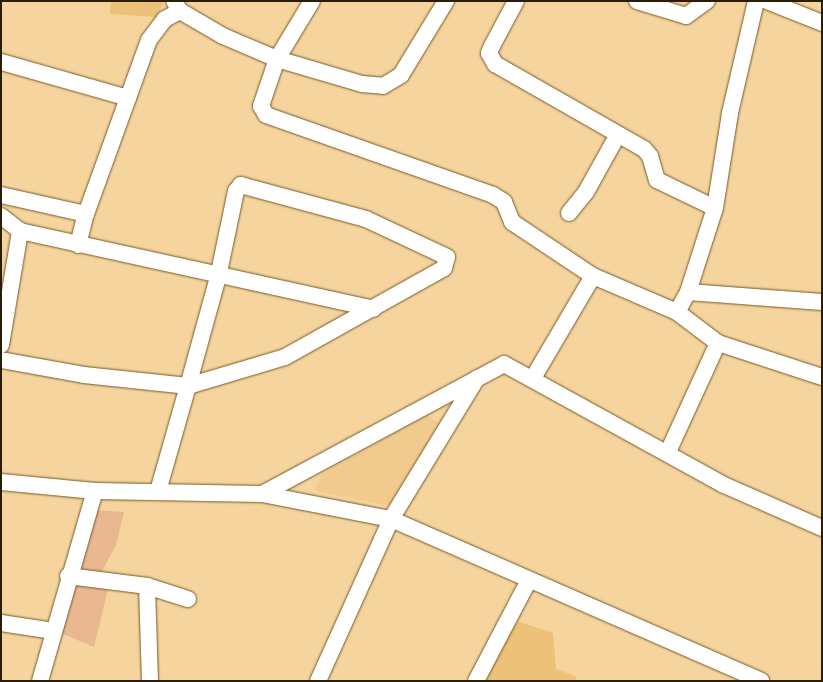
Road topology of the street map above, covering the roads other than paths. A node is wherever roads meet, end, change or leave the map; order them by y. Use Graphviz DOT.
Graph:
graph roads {
  1 [pos="312,1"];
  2 [pos="446,1"];
  3 [pos="516,1"];
  4 [pos="637,1"];
  5 [pos="707,1"];
  6 [pos="756,1"];
  7 [pos="767,1"];
  8 [pos="177,6"];
  9 [pos="822,23"];
  10 [pos="276,59"];
  11 [pos="1,62"];
  12 [pos="128,98"];
  13 [pos="617,136"];
  14 [pos="1,195"];
  15 [pos="715,208"];
  16 [pos="569,213"];
  17 [pos="86,214"];
  18 [pos="1,216"];
  19 [pos="20,231"];
  20 [pos="78,244"];
  21 [pos="592,276"];
  22 [pos="218,277"];
  23 [pos="688,292"];
  24 [pos="822,302"];
  25 [pos="374,309"];
  26 [pos="677,312"];
  27 [pos="718,343"];
  28 [pos="1,345"];
  29 [pos="1,360"];
  30 [pos="477,377"];
  31 [pos="822,377"];
  32 [pos="533,378"];
  33 [pos="188,386"];
  34 [pos="668,452"];
  35 [pos="1,482"];
  36 [pos="95,491"];
  37 [pos="158,491"];
  38 [pos="262,494"];
  39 [pos="391,520"];
  40 [pos="822,528"];
  41 [pos="68,576"];
  42 [pos="528,580"];
  43 [pos="147,586"];
  44 [pos="188,598"];
  45 [pos="1,623"];
  46 [pos="53,631"];
  47 [pos="40,681"];
  48 [pos="150,681"];
  49 [pos="318,681"];
  50 [pos="476,681"];
  51 [pos="761,681"];
  1 -- 10 [label="street"];
  2 -- 10 [label="street"];
  3 -- 13 [label="street"];
  4 -- 5 [label="street"];
  6 -- 15 [label="street"];
  7 -- 9 [label="street"];
  8 -- 10 [label="street"];
  8 -- 12 [label="street"];
  10 -- 21 [label="street"];
  11 -- 12 [label="street"];
  12 -- 17 [label="street"];
  13 -- 15 [label="street"];
  13 -- 16 [label="street"];
  14 -- 17 [label="street"];
  15 -- 23 [label="street"];
  17 -- 20 [label="street"];
  18 -- 19 [label="street"];
  19 -- 20 [label="street"];
  19 -- 28 [label="street"];
  20 -- 22 [label="street"];
  21 -- 26 [label="street"];
  21 -- 32 [label="street"];
  22 -- 25 [label="street"];
  22 -- 25 [label="street"];
  22 -- 33 [label="street"];
  23 -- 24 [label="street"];
  23 -- 26 [label="street"];
  25 -- 33 [label="street"];
  26 -- 27 [label="street"];
  27 -- 31 [label="street"];
  27 -- 34 [label="street"];
  29 -- 33 [label="street"];
  30 -- 32 [label="street"];
  30 -- 38 [label="street"];
  30 -- 39 [label="street"];
  32 -- 34 [label="street"];
  33 -- 37 [label="street"];
  34 -- 40 [label="street"];
  35 -- 36 [label="street"];
  36 -- 37 [label="street"];
  36 -- 41 [label="street"];
  37 -- 38 [label="street"];
  38 -- 39 [label="street"];
  39 -- 42 [label="street"];
  39 -- 49 [label="street"];
  41 -- 43 [label="street"];
  41 -- 46 [label="street"];
  42 -- 50 [label="street"];
  42 -- 51 [label="street"];
  43 -- 44 [label="street"];
  43 -- 48 [label="street"];
  45 -- 46 [label="street"];
  46 -- 47 [label="street"];
}
